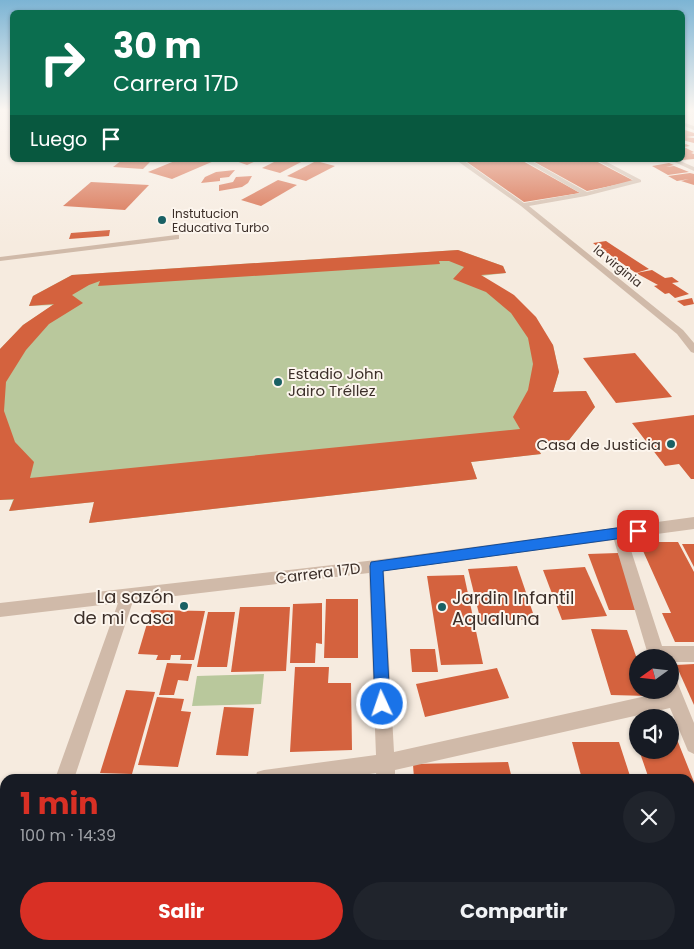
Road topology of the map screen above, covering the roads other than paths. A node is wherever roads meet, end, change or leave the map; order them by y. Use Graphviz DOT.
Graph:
graph roads {
  1 [pos="462,162"];
  2 [pos="530,162"];
  3 [pos="603,162"];
  4 [pos="677,162"];
  5 [pos="694,170"];
  6 [pos="586,194"];
  7 [pos="523,205"];
  8 [pos="176,237"];
  9 [pos="0,259"];
  10 [pos="694,350"];
  11 [pos="694,523"];
  12 [pos="619,533"];
  13 [pos="376,566"];
  14 [pos="128,595"];
  15 [pos="0,610"];
  16 [pos="655,649"];
  17 [pos="694,654"];
  18 [pos="679,655"];
  19 [pos="648,699"];
  20 [pos="676,699"];
  21 [pos="694,745"];
  22 [pos="386,771"];
  23 [pos="66,774"];
  24 [pos="340,774"];
  1 -- 7 [label="street, la virginia"];
  2 -- 6 [label="street"];
  3 -- 6 [label="street"];
  4 -- 5 [label="street"];
  6 -- 7 [label="street"];
  7 -- 10 [label="street, la virginia"];
  8 -- 9 [label="street"];
  11 -- 12 [label="street, Carrera 17D"];
  12 -- 13 [label="street, Carrera 17D"];
  12 -- 16 [label="street"];
  13 -- 14 [label="street, Carrera 17D"];
  13 -- 22 [label="street"];
  14 -- 15 [label="street, Carrera 17D"];
  14 -- 23 [label="street"];
  17 -- 18 [label="street"];
  19 -- 22 [label="street"];
  20 -- 21 [label="street"];
  22 -- 24 [label="street"];
}
